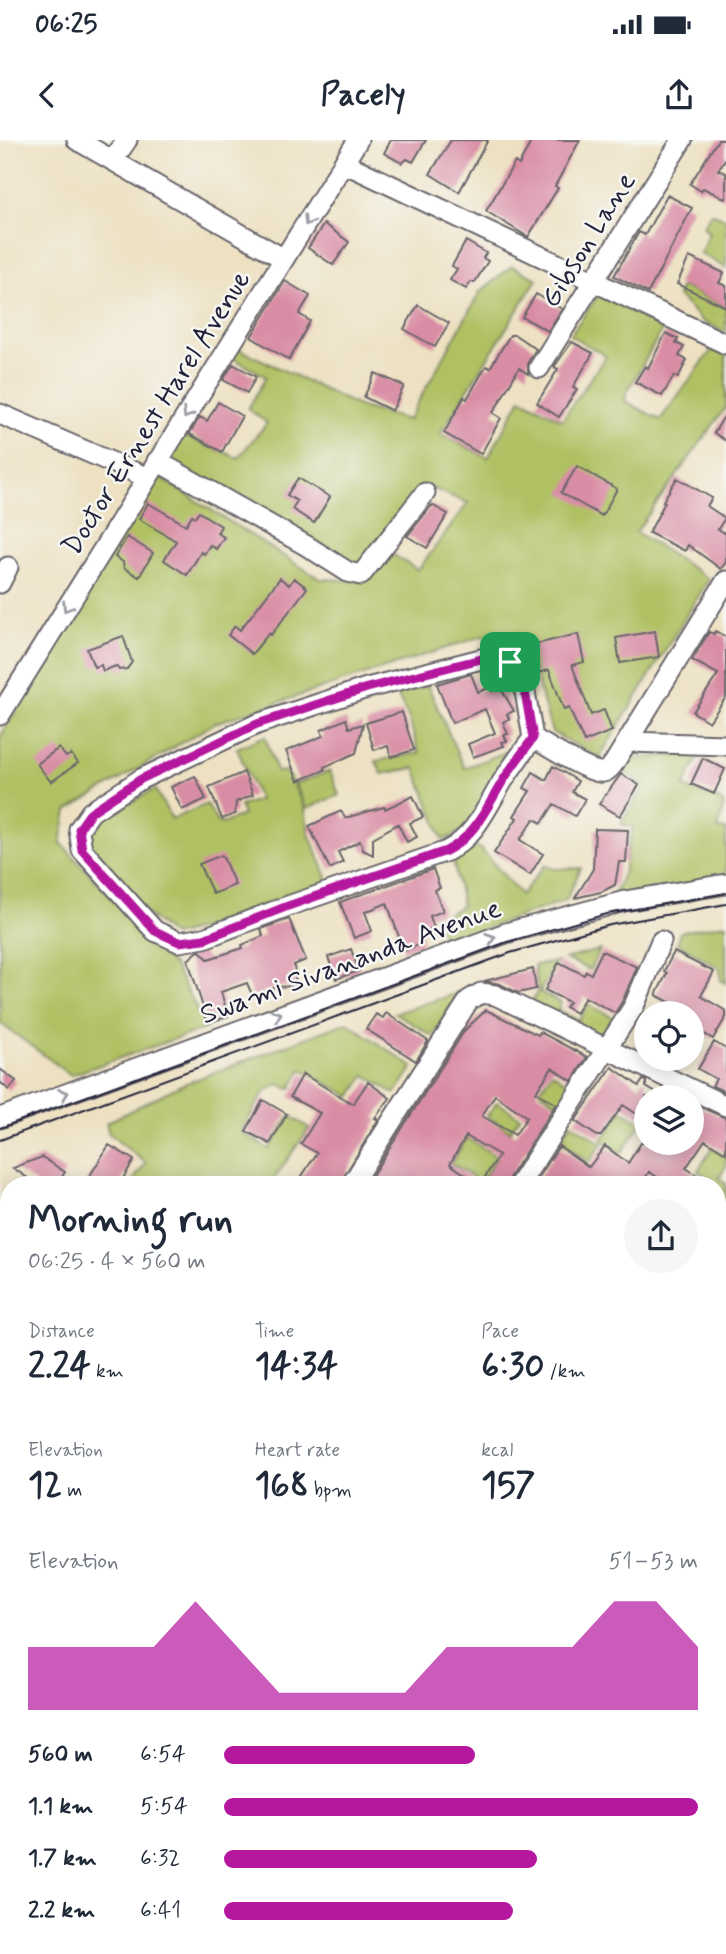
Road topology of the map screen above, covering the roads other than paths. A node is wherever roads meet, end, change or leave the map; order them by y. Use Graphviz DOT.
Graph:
graph roads {
  1 [pos="76,140"];
  2 [pos="127,140"];
  3 [pos="358,140"];
  4 [pos="682,140"];
  5 [pos="113,160"];
  6 [pos="344,163"];
  7 [pos="284,259"];
  8 [pos="593,280"];
  9 [pos="726,344"];
  10 [pos="539,368"];
  11 [pos="0,414"];
  12 [pos="152,470"];
  13 [pos="425,493"];
  14 [pos="726,581"];
  15 [pos="0,715"];
  16 [pos="533,738"];
  17 [pos="627,743"];
  18 [pos="726,745"];
  19 [pos="726,884"];
  20 [pos="661,941"];
  21 [pos="608,1049"];
  22 [pos="726,1106"];
  23 [pos="0,1118"];
  24 [pos="357,1176"];
  25 [pos="525,1176"];
  1 -- 5 [label="street"];
  2 -- 5 [label="street"];
  3 -- 6 [label="street, Doctor Ernest Harel Avenue"];
  4 -- 8 [label="street, Gibson Lane"];
  5 -- 7 [label="street"];
  6 -- 7 [label="street, Doctor Ernest Harel Avenue, one-way"];
  6 -- 8 [label="street"];
  7 -- 12 [label="street, Doctor Ernest Harel Avenue, one-way"];
  8 -- 9 [label="street"];
  8 -- 10 [label="street, Gibson Lane"];
  11 -- 12 [label="street"];
  12 -- 13 [label="street"];
  12 -- 15 [label="street, Doctor Ernest Harel Avenue, one-way"];
  14 -- 17 [label="street"];
  16 -- 16 [label="street"];
  16 -- 17 [label="street"];
  17 -- 18 [label="street"];
  23 -- 19 [label="street, Swami Sivananda Avenue, one-way"];
  20 -- 21 [label="street"];
  21 -- 22 [label="street"];
  21 -- 24 [label="street"];
  21 -- 25 [label="street"];
}
